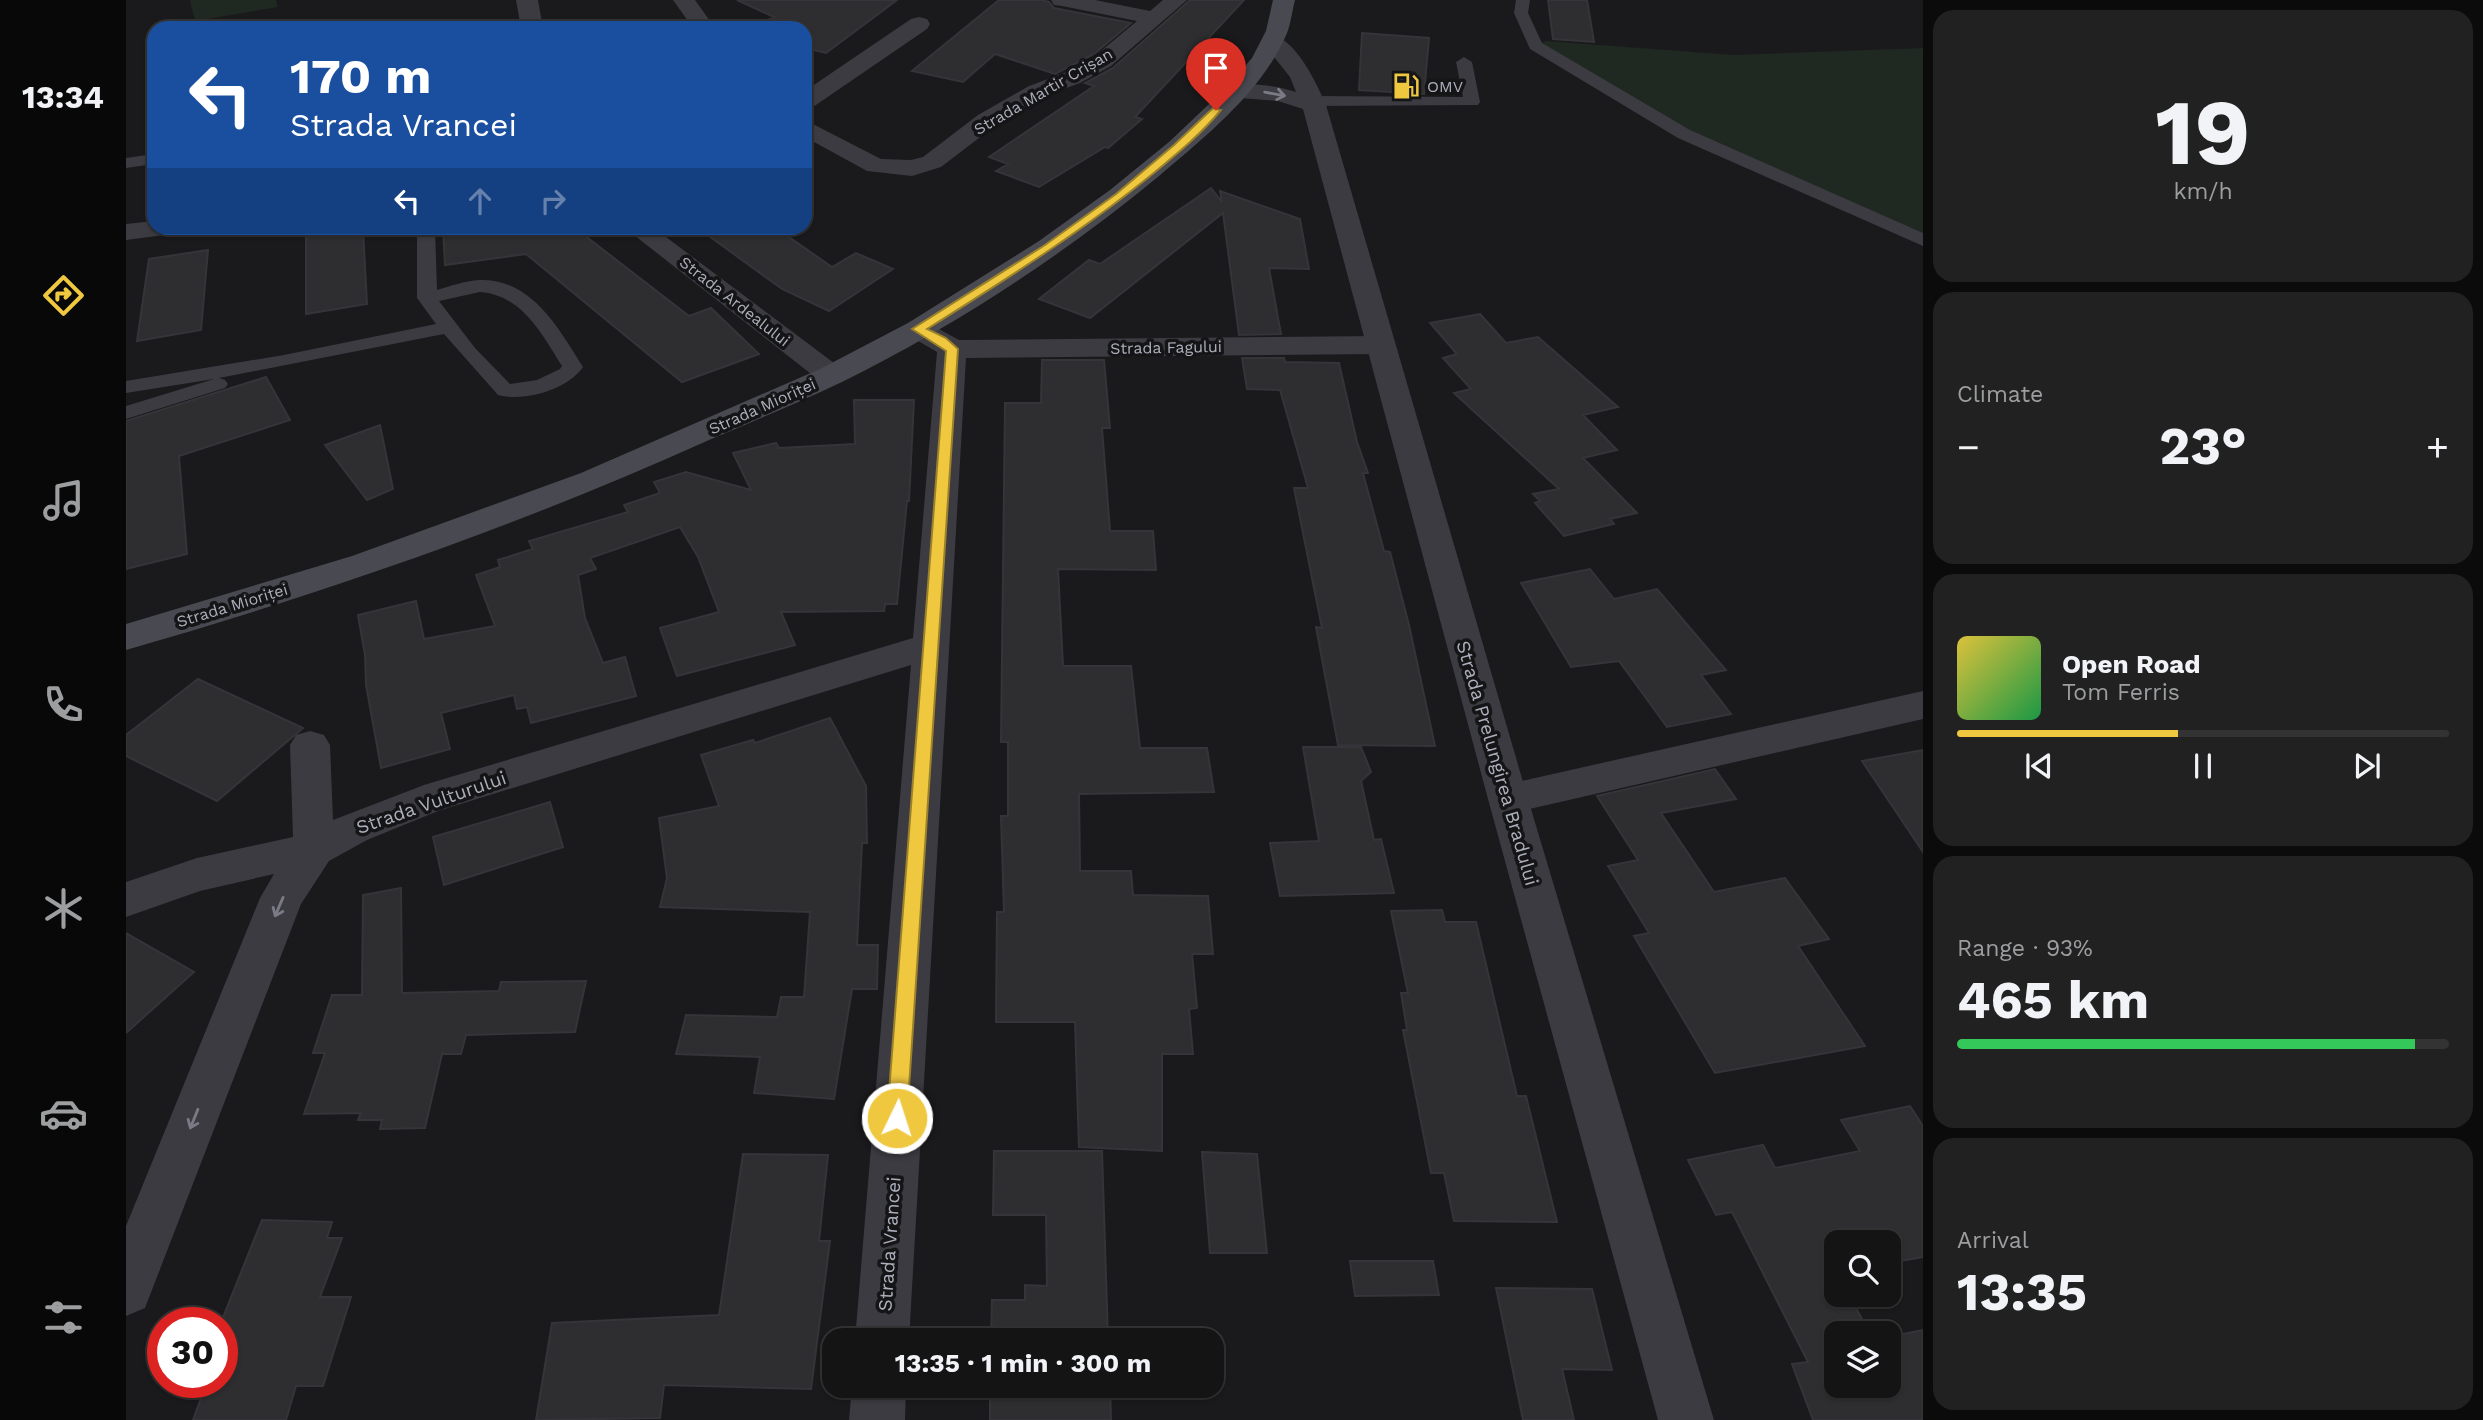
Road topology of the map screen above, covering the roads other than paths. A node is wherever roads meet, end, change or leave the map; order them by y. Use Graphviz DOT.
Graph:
graph roads {
  1 [pos="527,0"];
  2 [pos="684,0"];
  3 [pos="1062,0"];
  4 [pos="1176,0"];
  5 [pos="1284,0"];
  6 [pos="1523,0"];
  7 [pos="1155,18"];
  8 [pos="525,21"];
  9 [pos="699,21"];
  10 [pos="919,24"];
  11 [pos="1273,42"];
  12 [pos="1464,62"];
  13 [pos="812,72"];
  14 [pos="837,81"];
  15 [pos="1235,92"];
  16 [pos="812,97"];
  17 [pos="1313,103"];
  18 [pos="812,131"];
  19 [pos="147,160"];
  20 [pos="126,163"];
  21 [pos="147,230"];
  22 [pos="126,232"];
  23 [pos="426,235"];
  24 [pos="647,235"];
  25 [pos="1923,240"];
  26 [pos="427,298"];
  27 [pos="449,327"];
  28 [pos="918,329"];
  29 [pos="1380,345"];
  30 [pos="952,349"];
  31 [pos="284,361"];
  32 [pos="831,375"];
  33 [pos="126,387"];
  34 [pos="126,414"];
  35 [pos="126,637"];
  36 [pos="929,646"];
  37 [pos="1923,705"];
  38 [pos="310,745"];
  39 [pos="1508,799"];
  40 [pos="314,849"];
  41 [pos="126,900"];
  42 [pos="126,1290"];
  43 [pos="883,1328"];
  44 [pos="878,1398"];
  45 [pos="877,1420"];
  46 [pos="1686,1420"];
  1 -- 8 [label="street"];
  2 -- 9 [label="street"];
  3 -- 7 [label="street"];
  4 -- 7 [label="street, Strada Martir Crișan"];
  5 -- 11 [label="main road, Strada Mioriței"];
  6 -- 25 [label="lane"];
  7 -- 18 [label="street, Strada Martir Crișan"];
  10 -- 14 [label="street"];
  11 -- 15 [label="main road, Strada Mioriței"];
  11 -- 17 [label="street, Strada Prelungirea Bradului"];
  12 -- 17 [label="lane"];
  13 -- 14 [label="street"];
  14 -- 16 [label="street"];
  15 -- 17 [label="street, one-way"];
  15 -- 28 [label="main road, Strada Mioriței"];
  17 -- 29 [label="street, Strada Prelungirea Bradului"];
  19 -- 20 [label="lane"];
  21 -- 22 [label="street"];
  23 -- 26 [label="lane"];
  24 -- 32 [label="street, Strada Ardealului"];
  26 -- 27 [label="lane"];
  26 -- 27 [label="lane"];
  27 -- 31 [label="lane"];
  28 -- 30 [label="street"];
  28 -- 32 [label="main road, Strada Mioriței"];
  29 -- 30 [label="street, Strada Fagului"];
  29 -- 39 [label="street, Strada Prelungirea Bradului"];
  30 -- 36 [label="street, Strada Vrancei"];
  31 -- 33 [label="lane"];
  31 -- 34 [label="lane"];
  32 -- 35 [label="main road, Strada Mioriței"];
  36 -- 40 [label="street, Strada Vulturului"];
  36 -- 43 [label="street, Strada Vrancei"];
  37 -- 39 [label="street"];
  38 -- 40 [label="street"];
  39 -- 46 [label="street, Strada Prelungirea Bradului"];
  40 -- 41 [label="street"];
  40 -- 42 [label="street, Strada Vulturului, one-way"];
  44 -- 45 [label="street"];
}
